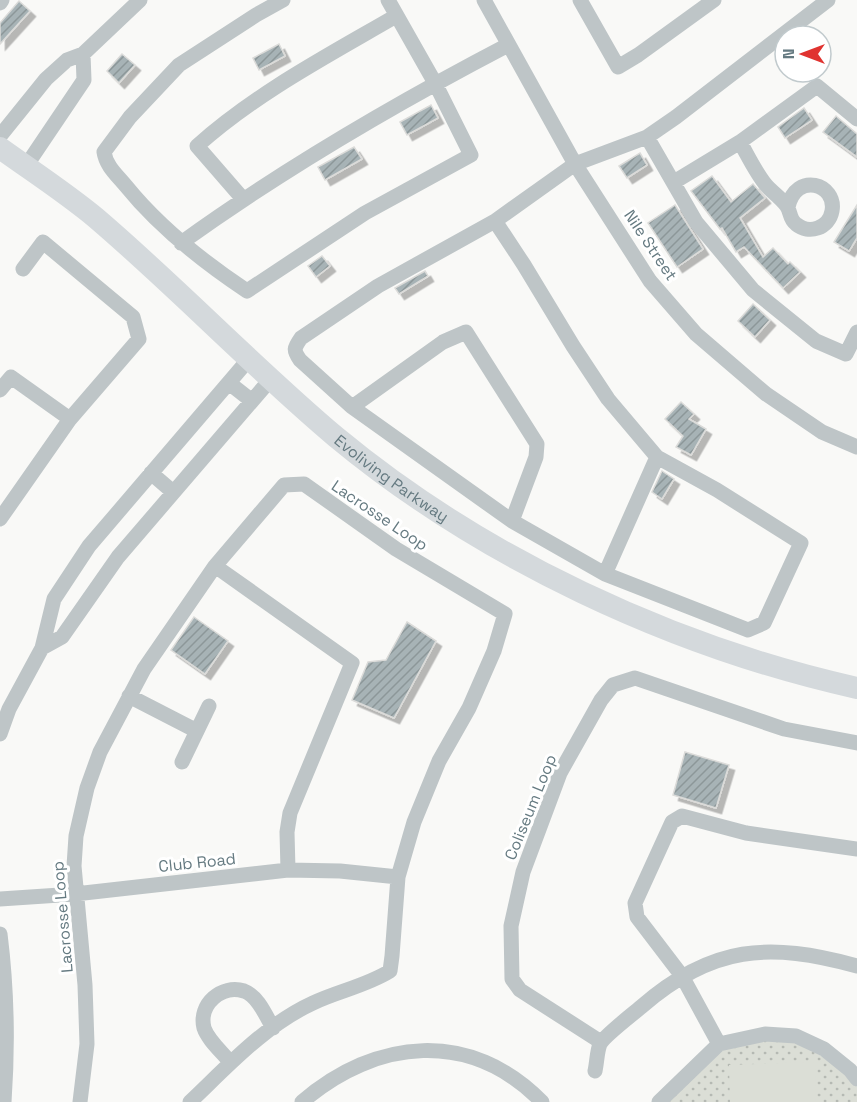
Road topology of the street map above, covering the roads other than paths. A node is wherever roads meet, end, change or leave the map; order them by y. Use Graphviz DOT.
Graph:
graph roads {
  1 [pos="140,0"];
  2 [pos="283,0"];
  3 [pos="388,0"];
  4 [pos="484,0"];
  5 [pos="581,0"];
  6 [pos="714,0"];
  7 [pos="828,0"];
  8 [pos="396,16"];
  9 [pos="508,45"];
  10 [pos="83,54"];
  11 [pos="435,83"];
  12 [pos="857,119"];
  13 [pos="0,136"];
  14 [pos="647,137"];
  15 [pos="740,142"];
  16 [pos="0,148"];
  17 [pos="575,164"];
  18 [pos="26,166"];
  19 [pos="674,182"];
  20 [pos="243,199"];
  21 [pos="788,207"];
  22 [pos="495,221"];
  23 [pos="181,243"];
  24 [pos="23,268"];
  25 [pos="857,332"];
  26 [pos="249,359"];
  27 [pos="270,380"];
  28 [pos="229,382"];
  29 [pos="0,390"];
  30 [pos="252,401"];
  31 [pos="352,406"];
  32 [pos="70,419"];
  33 [pos="857,447"];
  34 [pos="657,457"];
  35 [pos="151,473"];
  36 [pos="173,492"];
  37 [pos="0,519"];
  38 [pos="512,521"];
  39 [pos="215,566"];
  40 [pos="605,574"];
  41 [pos="42,648"];
  42 [pos="857,688"];
  43 [pos="129,696"];
  44 [pos="209,706"];
  45 [pos="197,731"];
  46 [pos="0,734"];
  47 [pos="857,743"];
  48 [pos="182,762"];
  49 [pos="857,849"];
  50 [pos="288,870"];
  51 [pos="398,877"];
  52 [pos="75,894"];
  53 [pos="0,899"];
  54 [pos="0,934"];
  55 [pos="857,966"];
  56 [pos="682,976"];
  57 [pos="273,1028"];
  58 [pos="601,1042"];
  59 [pos="720,1044"];
  60 [pos="230,1062"];
  61 [pos="595,1071"];
  62 [pos="857,1079"];
  63 [pos="4,1102"];
  64 [pos="80,1102"];
  65 [pos="190,1102"];
  66 [pos="302,1102"];
  67 [pos="542,1102"];
  68 [pos="659,1102"];
  1 -- 10 [label="street"];
  2 -- 23 [label="street"];
  3 -- 8 [label="street"];
  4 -- 9 [label="street, Nile Street"];
  5 -- 6 [label="street"];
  7 -- 14 [label="street"];
  8 -- 11 [label="street"];
  8 -- 20 [label="street"];
  9 -- 11 [label="street"];
  9 -- 17 [label="street, Nile Street"];
  10 -- 13 [label="street"];
  10 -- 18 [label="street"];
  11 -- 20 [label="street"];
  11 -- 23 [label="street"];
  12 -- 15 [label="street"];
  14 -- 17 [label="street"];
  14 -- 19 [label="street"];
  15 -- 19 [label="street"];
  15 -- 21 [label="street"];
  16 -- 18 [label="street, Evoliving Parkway"];
  17 -- 22 [label="street"];
  17 -- 33 [label="street, Nile Street"];
  18 -- 26 [label="street, Evoliving Parkway"];
  19 -- 25 [label="street"];
  20 -- 23 [label="street"];
  22 -- 31 [label="street"];
  22 -- 34 [label="street"];
  24 -- 32 [label="street"];
  26 -- 27 [label="street, Evoliving Parkway"];
  26 -- 28 [label="street"];
  27 -- 30 [label="street"];
  27 -- 42 [label="street, Evoliving Parkway"];
  28 -- 30 [label="street"];
  28 -- 35 [label="street"];
  29 -- 32 [label="street"];
  30 -- 36 [label="street"];
  31 -- 38 [label="street"];
  31 -- 38 [label="street"];
  32 -- 37 [label="street"];
  34 -- 40 [label="street"];
  34 -- 40 [label="street"];
  35 -- 36 [label="street"];
  35 -- 41 [label="street"];
  36 -- 41 [label="street"];
  38 -- 40 [label="street"];
  39 -- 43 [label="street, Lacrosse Loop"];
  39 -- 50 [label="street"];
  39 -- 51 [label="street, Lacrosse Loop"];
  41 -- 46 [label="street"];
  43 -- 45 [label="street"];
  43 -- 52 [label="street, Lacrosse Loop"];
  44 -- 45 [label="street"];
  45 -- 48 [label="street"];
  47 -- 58 [label="street, Coliseum Loop"];
  49 -- 56 [label="street"];
  50 -- 51 [label="street, Club Road"];
  50 -- 52 [label="street, Club Road"];
  51 -- 57 [label="street, Lacrosse Loop"];
  52 -- 53 [label="street, Club Road"];
  52 -- 64 [label="street, Lacrosse Loop"];
  54 -- 63 [label="street"];
  55 -- 56 [label="street"];
  56 -- 58 [label="street"];
  56 -- 59 [label="street"];
  57 -- 60 [label="street, Lacrosse Loop"];
  57 -- 60 [label="street"];
  58 -- 61 [label="street"];
  59 -- 62 [label="street"];
  59 -- 68 [label="street"];
  60 -- 65 [label="street, Lacrosse Loop"];
  66 -- 67 [label="street"];
}
